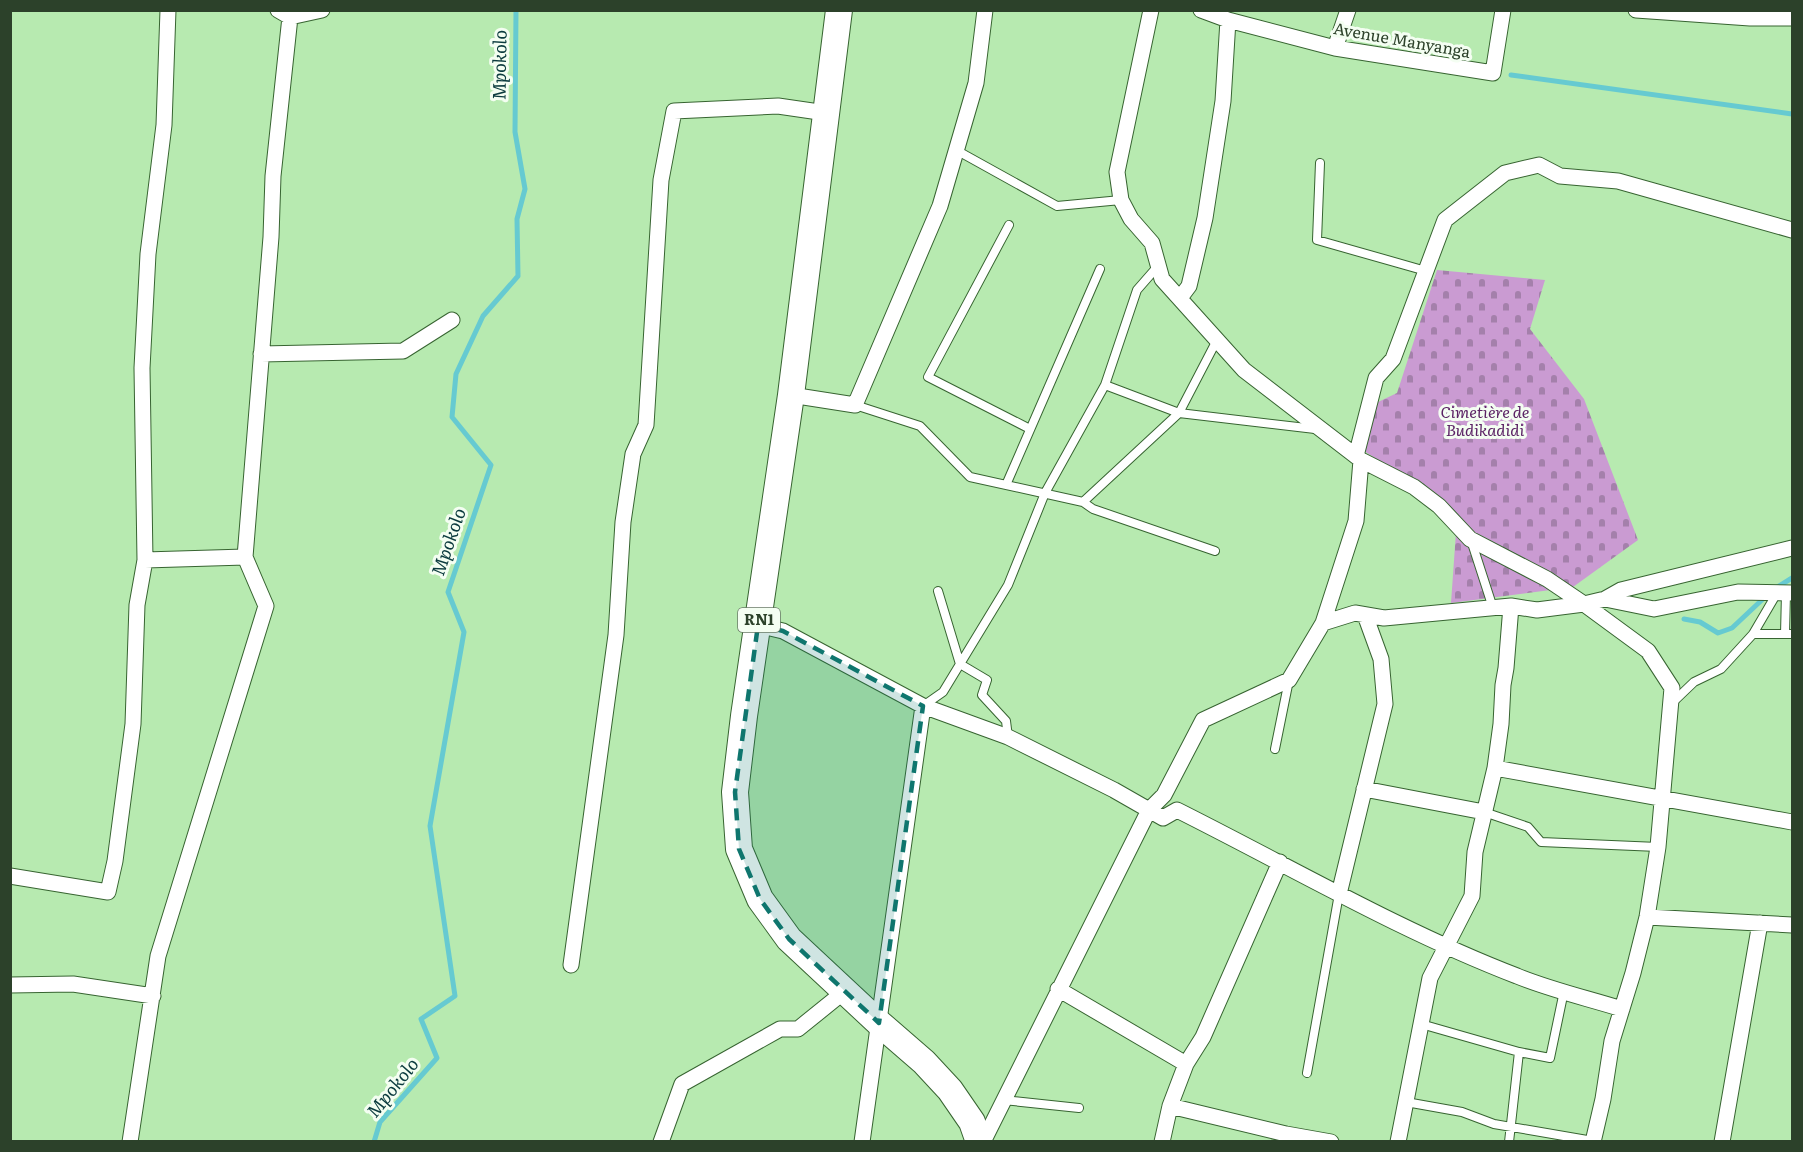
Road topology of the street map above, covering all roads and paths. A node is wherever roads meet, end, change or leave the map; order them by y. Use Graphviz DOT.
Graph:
graph roads {
  1 [pos="168,10"];
  2 [pos="322,10"];
  3 [pos="838,10"];
  4 [pos="985,10"];
  5 [pos="1151,10"];
  6 [pos="1201,10"];
  7 [pos="1348,10"];
  8 [pos="1503,10"];
  9 [pos="1636,10"];
  10 [pos="1670,12"];
  11 [pos="284,14"];
  12 [pos="1792,18"];
  13 [pos="1228,20"];
  14 [pos="1335,48"];
  15 [pos="826,113"];
  16 [pos="956,150"];
  17 [pos="1320,163"];
  18 [pos="1121,200"];
  19 [pos="1009,225"];
  20 [pos="1792,230"];
  21 [pos="1158,266"];
  22 [pos="1100,269"];
  23 [pos="1426,271"];
  24 [pos="1180,298"];
  25 [pos="452,320"];
  26 [pos="1217,340"];
  27 [pos="261,354"];
  28 [pos="1105,386"];
  29 [pos="791,395"];
  30 [pos="855,405"];
  31 [pos="1179,413"];
  32 [pos="1030,429"];
  33 [pos="1320,429"];
  34 [pos="1358,458"];
  35 [pos="1006,485"];
  36 [pos="1045,494"];
  37 [pos="1083,502"];
  38 [pos="1470,539"];
  39 [pos="1792,548"];
  40 [pos="1215,551"];
  41 [pos="245,557"];
  42 [pos="145,560"];
  43 [pos="938,591"];
  44 [pos="1785,593"];
  45 [pos="1605,599"];
  46 [pos="1584,604"];
  47 [pos="1511,606"];
  48 [pos="1493,608"];
  49 [pos="1365,615"];
  50 [pos="1323,623"];
  51 [pos="758,625"];
  52 [pos="1753,634"];
  53 [pos="1789,634"];
  54 [pos="960,664"];
  55 [pos="1289,680"];
  56 [pos="1670,705"];
  57 [pos="923,706"];
  58 [pos="1008,737"];
  59 [pos="1275,749"];
  60 [pos="1495,768"];
  61 [pos="1364,789"];
  62 [pos="1663,800"];
  63 [pos="1149,810"];
  64 [pos="1484,812"];
  65 [pos="1792,822"];
  66 [pos="1658,847"];
  67 [pos="1280,862"];
  68 [pos="10,876"];
  69 [pos="1339,894"];
  70 [pos="1647,917"];
  71 [pos="1760,923"];
  72 [pos="1792,925"];
  73 [pos="1448,946"];
  74 [pos="571,965"];
  75 [pos="10,985"];
  76 [pos="1058,989"];
  77 [pos="845,991"];
  78 [pos="1564,991"];
  79 [pos="153,996"];
  80 [pos="1622,1009"];
  81 [pos="879,1023"];
  82 [pos="1421,1024"];
  83 [pos="1519,1052"];
  84 [pos="1186,1064"];
  85 [pos="1308,1072"];
  86 [pos="1003,1100"];
  87 [pos="1406,1102"];
  88 [pos="1170,1106"];
  89 [pos="1079,1108"];
  90 [pos="1511,1127"];
  91 [pos="1285,1138"];
  92 [pos="1593,1141"];
  93 [pos="130,1142"];
  94 [pos="661,1142"];
  95 [pos="862,1142"];
  96 [pos="981,1142"];
  97 [pos="1162,1142"];
  98 [pos="1331,1142"];
  99 [pos="1398,1142"];
  100 [pos="1509,1142"];
  101 [pos="1722,1142"];
  1 -- 42 [label="street"];
  2 -- 11 [label="street"];
  3 -- 15 [label="highway, RN1"];
  4 -- 16 [label="street"];
  5 -- 18 [label="street"];
  6 -- 13 [label="street, Avenue Manyanga"];
  7 -- 14 [label="street"];
  8 -- 14 [label="street, Avenue Manyanga"];
  9 -- 10 [label="street"];
  10 -- 12 [label="street"];
  11 -- 27 [label="street"];
  13 -- 14 [label="street, Avenue Manyanga"];
  13 -- 24 [label="street"];
  15 -- 29 [label="highway, RN1"];
  15 -- 74 [label="street"];
  16 -- 18 [label="lane"];
  16 -- 30 [label="street"];
  17 -- 23 [label="lane"];
  18 -- 21 [label="street"];
  19 -- 32 [label="lane"];
  20 -- 23 [label="street"];
  21 -- 24 [label="street"];
  21 -- 28 [label="lane"];
  22 -- 32 [label="lane"];
  23 -- 34 [label="street"];
  24 -- 26 [label="street"];
  25 -- 27 [label="street"];
  26 -- 31 [label="lane"];
  26 -- 33 [label="street"];
  27 -- 41 [label="street"];
  28 -- 31 [label="lane"];
  28 -- 36 [label="lane"];
  29 -- 30 [label="street"];
  29 -- 51 [label="highway, RN1"];
  30 -- 35 [label="lane"];
  31 -- 33 [label="lane"];
  31 -- 37 [label="lane"];
  32 -- 35 [label="lane"];
  33 -- 34 [label="street"];
  34 -- 38 [label="street"];
  34 -- 50 [label="street"];
  35 -- 36 [label="lane"];
  36 -- 37 [label="lane"];
  36 -- 54 [label="lane"];
  37 -- 40 [label="lane"];
  38 -- 46 [label="street"];
  38 -- 48 [label="lane"];
  39 -- 45 [label="street"];
  41 -- 42 [label="street"];
  41 -- 79 [label="street"];
  42 -- 68 [label="street"];
  43 -- 54 [label="lane"];
  44 -- 45 [label="street"];
  44 -- 52 [label="lane"];
  44 -- 53 [label="lane"];
  45 -- 46 [label="street"];
  46 -- 47 [label="street"];
  46 -- 56 [label="street"];
  47 -- 48 [label="street"];
  47 -- 60 [label="street"];
  48 -- 49 [label="street"];
  49 -- 50 [label="street"];
  49 -- 61 [label="street"];
  50 -- 55 [label="street"];
  51 -- 57 [label="street"];
  51 -- 77 [label="highway, RN1"];
  52 -- 53 [label="lane"];
  52 -- 56 [label="lane"];
  54 -- 57 [label="lane"];
  54 -- 58 [label="lane"];
  55 -- 59 [label="lane"];
  55 -- 63 [label="street"];
  56 -- 62 [label="street"];
  57 -- 58 [label="street"];
  57 -- 81 [label="street"];
  58 -- 63 [label="street"];
  60 -- 62 [label="street"];
  60 -- 64 [label="street"];
  61 -- 64 [label="street"];
  61 -- 69 [label="street"];
  62 -- 65 [label="street"];
  62 -- 66 [label="street"];
  63 -- 67 [label="street"];
  63 -- 76 [label="street"];
  64 -- 66 [label="lane"];
  64 -- 73 [label="street"];
  66 -- 70 [label="street"];
  67 -- 69 [label="street"];
  67 -- 84 [label="street"];
  69 -- 73 [label="street"];
  69 -- 85 [label="lane"];
  70 -- 71 [label="street"];
  70 -- 80 [label="street"];
  71 -- 72 [label="street"];
  71 -- 101 [label="street"];
  73 -- 78 [label="street"];
  73 -- 82 [label="street"];
  75 -- 79 [label="street"];
  76 -- 84 [label="street"];
  76 -- 86 [label="street"];
  77 -- 81 [label="highway, RN1"];
  77 -- 94 [label="street"];
  78 -- 80 [label="street"];
  78 -- 83 [label="lane"];
  79 -- 93 [label="street"];
  80 -- 92 [label="street"];
  81 -- 95 [label="street"];
  81 -- 96 [label="highway, RN1"];
  82 -- 83 [label="lane"];
  82 -- 87 [label="street"];
  83 -- 90 [label="lane"];
  84 -- 88 [label="street"];
  86 -- 89 [label="lane"];
  86 -- 96 [label="street"];
  87 -- 90 [label="lane"];
  87 -- 99 [label="street"];
  88 -- 91 [label="street"];
  88 -- 97 [label="street"];
  90 -- 92 [label="lane"];
  90 -- 100 [label="lane"];
  91 -- 98 [label="street"];
}
